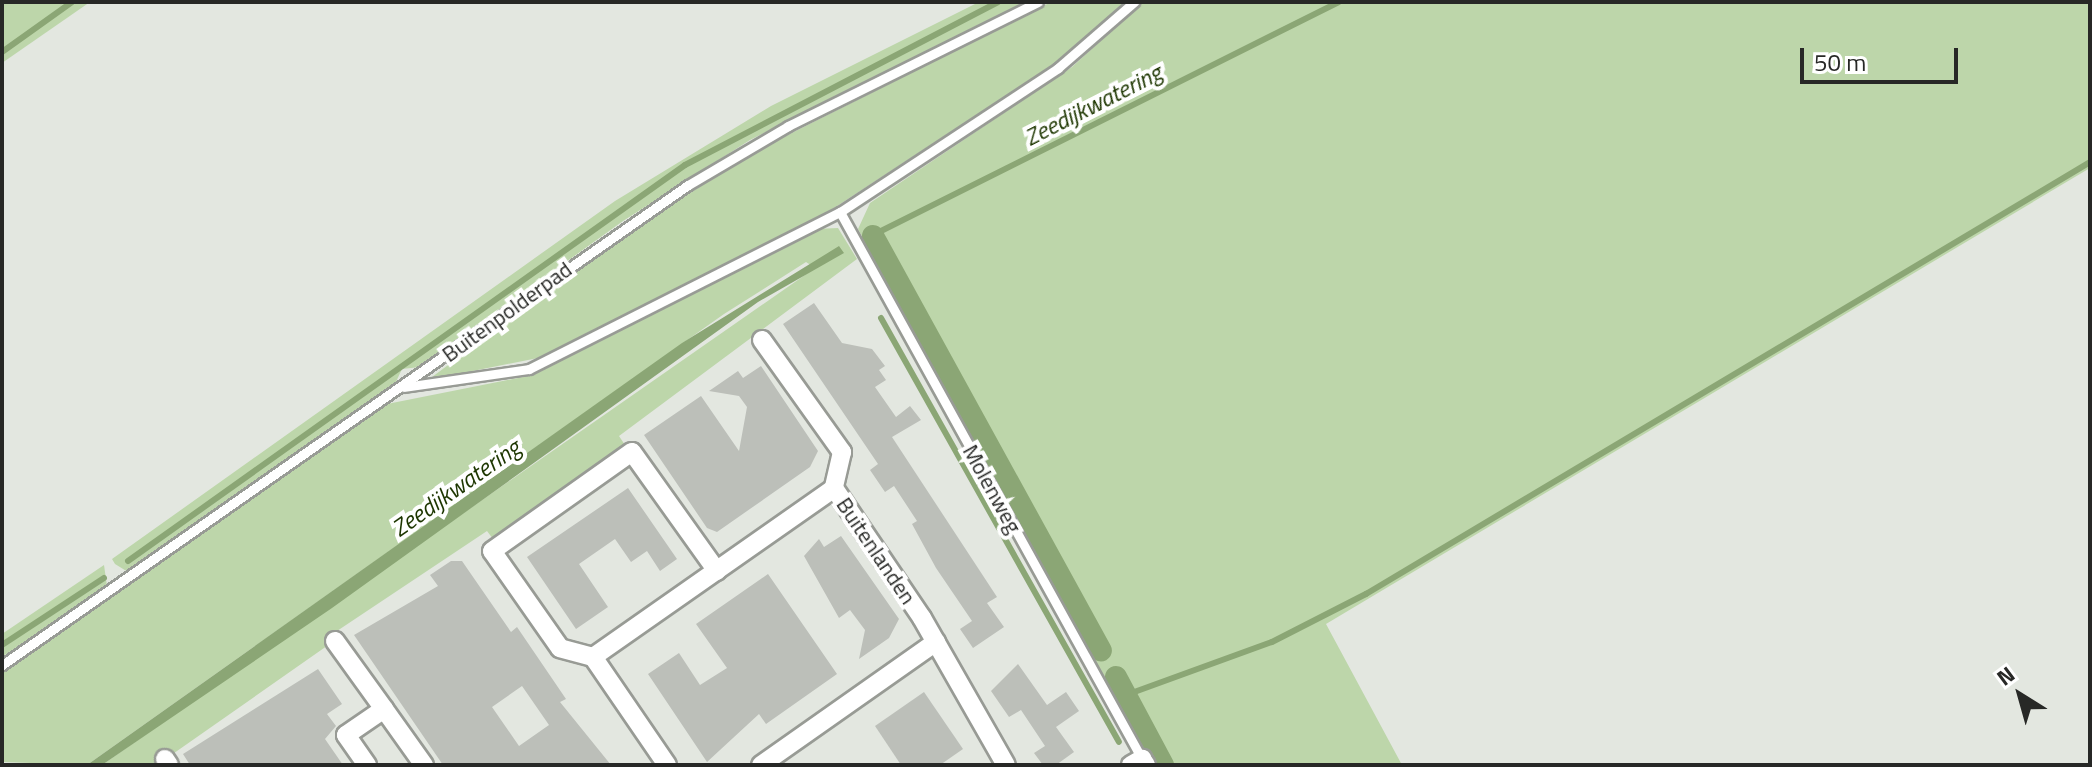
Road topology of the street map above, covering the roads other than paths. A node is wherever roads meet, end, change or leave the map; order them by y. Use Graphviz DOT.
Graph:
graph roads {
  1 [pos="1038,2"];
  2 [pos="1134,2"];
  3 [pos="840,212"];
  4 [pos="762,340"];
  5 [pos="404,387"];
  6 [pos="834,488"];
  7 [pos="717,571"];
  8 [pos="335,641"];
  9 [pos="936,642"];
  10 [pos="593,657"];
  11 [pos="2,665"];
  12 [pos="384,709"];
  13 [pos="1140,763"];
  14 [pos="367,765"];
  15 [pos="424,765"];
  16 [pos="667,765"];
  17 [pos="761,765"];
  18 [pos="1006,765"];
  1 -- 5 [label="lane, Buitenpolderpad"];
  2 -- 3 [label="lane"];
  3 -- 5 [label="lane"];
  3 -- 13 [label="lane, Molenweg"];
  4 -- 6 [label="street, Buitenlanden"];
  5 -- 11 [label="lane, Buitenpolderpad"];
  6 -- 7 [label="street"];
  6 -- 9 [label="street, Buitenlanden"];
  7 -- 10 [label="street"];
  7 -- 10 [label="street"];
  8 -- 12 [label="street"];
  9 -- 17 [label="street"];
  9 -- 18 [label="street, Buitenlanden"];
  10 -- 16 [label="street"];
  12 -- 14 [label="street"];
  12 -- 15 [label="street"];
}
